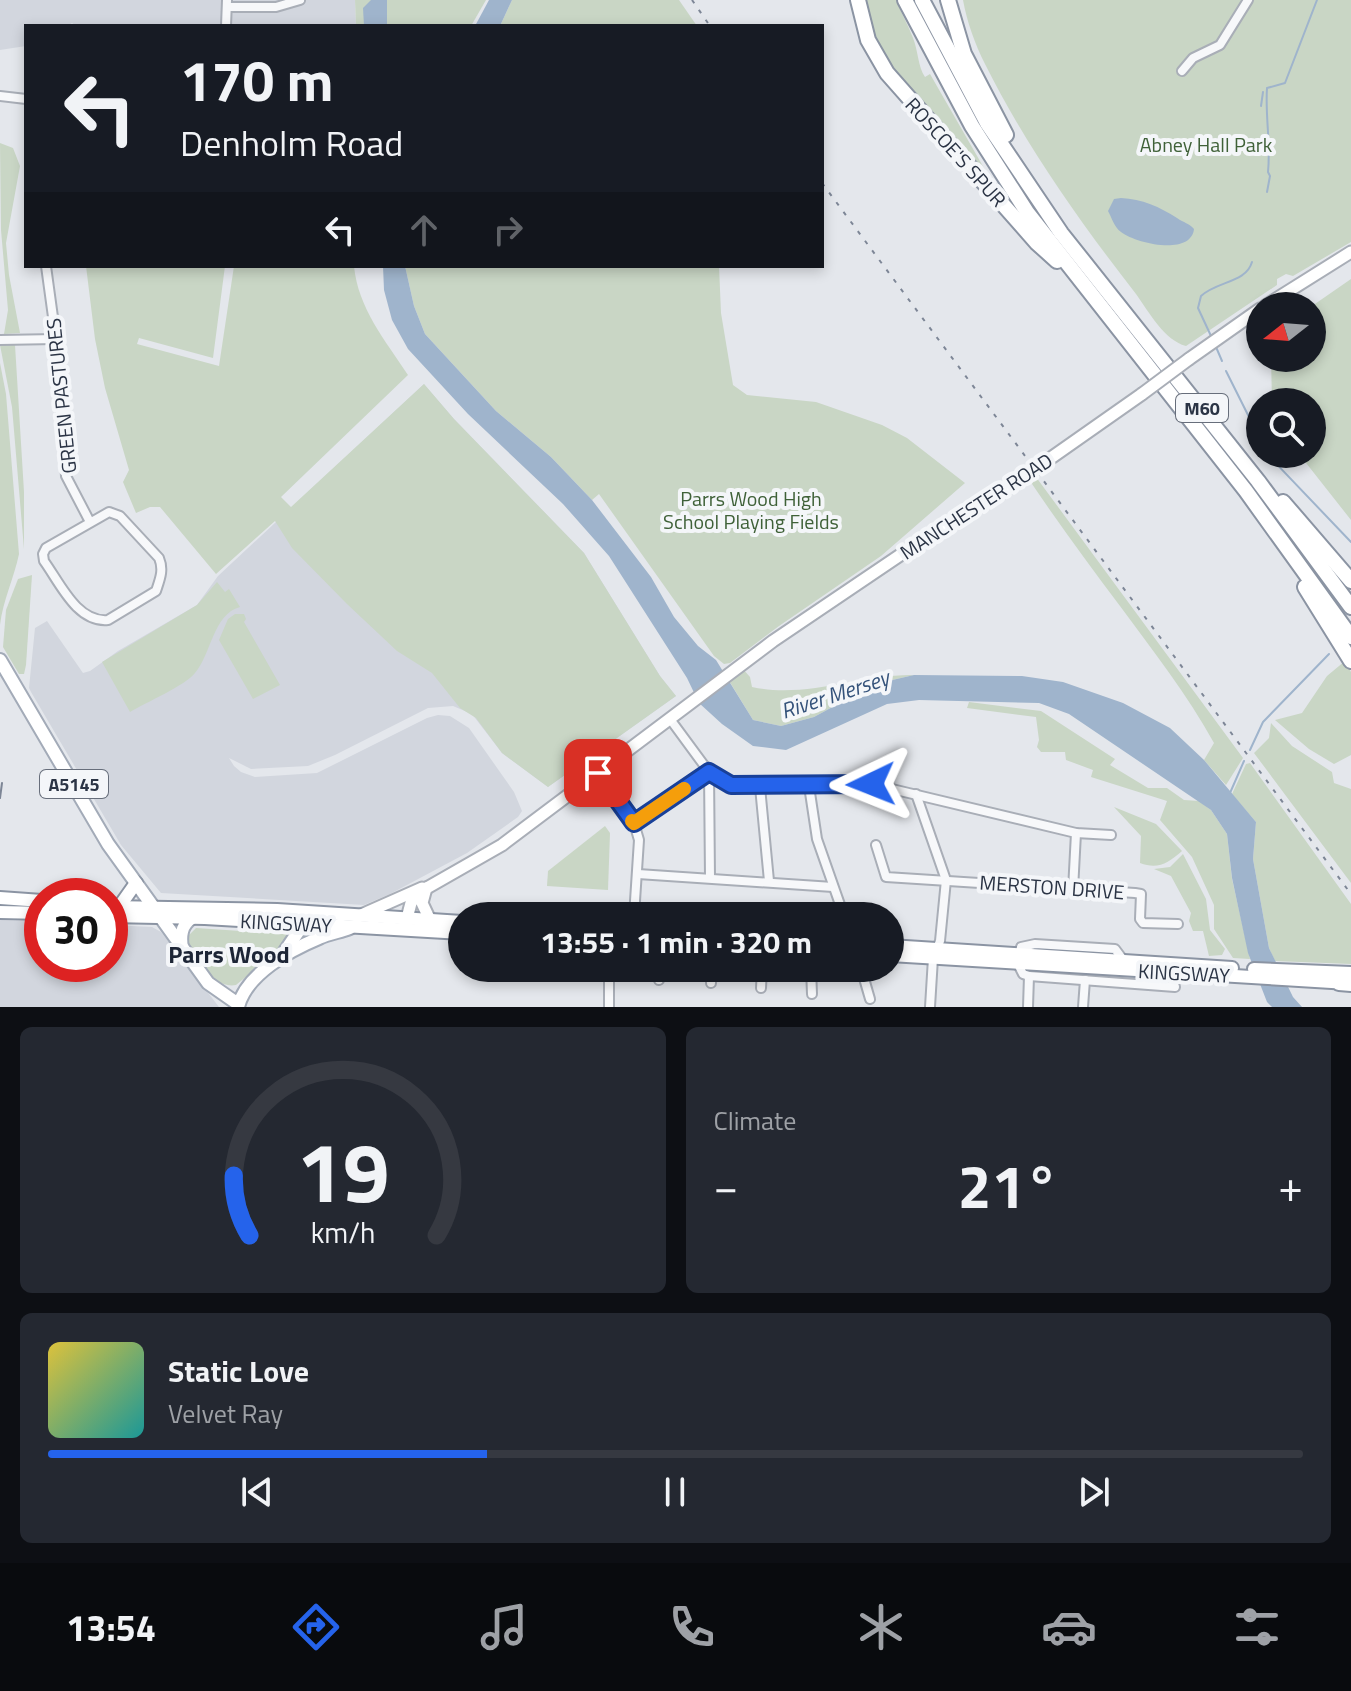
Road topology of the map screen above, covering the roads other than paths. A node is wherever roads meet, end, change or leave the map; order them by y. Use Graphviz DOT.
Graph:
graph roads {
  1 [pos="300,0"];
  2 [pos="858,0"];
  3 [pos="905,0"];
  4 [pos="922,0"];
  5 [pos="948,0"];
  6 [pos="1248,0"];
  7 [pos="228,4"];
  8 [pos="226,24"];
  9 [pos="1182,71"];
  10 [pos="0,96"];
  11 [pos="24,99"];
  12 [pos="1061,233"];
  13 [pos="1351,252"];
  14 [pos="46,268"];
  15 [pos="1083,286"];
  16 [pos="1287,292"];
  17 [pos="1246,319"];
  18 [pos="56,339"];
  19 [pos="0,340"];
  20 [pos="1258,481"];
  21 [pos="1246,491"];
  22 [pos="90,522"];
  23 [pos="1351,581"];
  24 [pos="1351,607"];
  25 [pos="1351,637"];
  26 [pos="0,660"];
  27 [pos="1351,661"];
  28 [pos="670,719"];
  29 [pos="709,772"];
  30 [pos="598,773"];
  31 [pos="809,786"];
  32 [pos="760,787"];
  33 [pos="916,794"];
  34 [pos="634,823"];
  35 [pos="1076,833"];
  36 [pos="1111,835"];
  37 [pos="876,845"];
  38 [pos="638,874"];
  39 [pos="710,878"];
  40 [pos="946,880"];
  41 [pos="769,881"];
  42 [pos="136,883"];
  43 [pos="427,887"];
  44 [pos="833,887"];
  45 [pos="1073,890"];
  46 [pos="128,892"];
  47 [pos="0,898"];
  48 [pos="24,900"];
  49 [pos="635,902"];
  50 [pos="839,902"];
  51 [pos="128,911"];
  52 [pos="0,912"];
  53 [pos="156,912"];
  54 [pos="24,913"];
  55 [pos="361,915"];
  56 [pos="192,918"];
  57 [pos="303,918"];
  58 [pos="430,920"];
  59 [pos="448,921"];
  60 [pos="1178,924"];
  61 [pos="405,925"];
  62 [pos="353,927"];
  63 [pos="448,931"];
  64 [pos="182,948"];
  65 [pos="904,949"];
  66 [pos="934,954"];
  67 [pos="904,955"];
  68 [pos="1018,960"];
  69 [pos="276,962"];
  70 [pos="1121,965"];
  71 [pos="1351,973"];
  72 [pos="1029,976"];
  73 [pos="1309,976"];
  74 [pos="1085,980"];
  75 [pos="251,982"];
  76 [pos="609,982"];
  77 [pos="761,982"];
  78 [pos="812,982"];
  79 [pos="865,982"];
  80 [pos="1347,983"];
  81 [pos="1175,987"];
  82 [pos="212,988"];
  83 [pos="761,988"];
  84 [pos="812,994"];
  85 [pos="870,999"];
  86 [pos="238,1006"];
  87 [pos="609,1007"];
  88 [pos="930,1007"];
  89 [pos="1028,1007"];
  90 [pos="1083,1007"];
  1 -- 7 [label="street"];
  2 -- 15 [label="highway, ROSCOE'S SPUR / M60"];
  3 -- 15 [label="highway, M60"];
  4 -- 12 [label="highway, M60"];
  5 -- 12 [label="highway, ROSCOE'S SPUR / M60"];
  6 -- 9 [label="street"];
  7 -- 8 [label="street"];
  10 -- 11 [label="street"];
  12 -- 20 [label="highway, M60"];
  13 -- 16 [label="main road, MANCHESTER ROAD"];
  14 -- 18 [label="street, GREEN PASTURES"];
  15 -- 21 [label="highway, M60"];
  17 -- 28 [label="main road, MANCHESTER ROAD, bridge"];
  18 -- 19 [label="street"];
  18 -- 22 [label="street, GREEN PASTURES"];
  20 -- 23 [label="highway, M60"];
  20 -- 24 [label="highway, M60"];
  21 -- 25 [label="highway, M60"];
  21 -- 27 [label="highway, M60"];
  22 -- 22 [label="street"];
  26 -- 42 [label="main road, A5145"];
  28 -- 29 [label="street"];
  28 -- 30 [label="main road, MANCHESTER ROAD"];
  29 -- 32 [label="street"];
  29 -- 34 [label="street"];
  29 -- 39 [label="street"];
  30 -- 34 [label="street"];
  30 -- 43 [label="main road, MANCHESTER ROAD"];
  31 -- 32 [label="street"];
  31 -- 33 [label="street"];
  31 -- 44 [label="street"];
  32 -- 41 [label="street"];
  33 -- 35 [label="street"];
  33 -- 40 [label="street"];
  34 -- 38 [label="street"];
  35 -- 36 [label="street"];
  35 -- 45 [label="street"];
  37 -- 40 [label="street, MERSTON DRIVE"];
  38 -- 39 [label="street"];
  38 -- 49 [label="street"];
  39 -- 41 [label="street"];
  40 -- 45 [label="street, MERSTON DRIVE"];
  40 -- 66 [label="street"];
  41 -- 44 [label="street"];
  42 -- 46 [label="main road"];
  42 -- 53 [label="main road, A5145"];
  43 -- 55 [label="main road, MANCHESTER ROAD"];
  43 -- 58 [label="main road"];
  43 -- 61 [label="main road"];
  44 -- 50 [label="street"];
  45 -- 60 [label="street, MERSTON DRIVE"];
  47 -- 48 [label="main road"];
  51 -- 53 [label="main road, KINGSWAY"];
  52 -- 54 [label="main road"];
  53 -- 56 [label="main road, KINGSWAY"];
  53 -- 57 [label="main road, KINGSWAY"];
  53 -- 64 [label="main road, A5145"];
  55 -- 57 [label="main road, KINGSWAY"];
  55 -- 61 [label="main road, KINGSWAY"];
  56 -- 57 [label="main road, KINGSWAY"];
  56 -- 64 [label="main road"];
  57 -- 62 [label="main road, KINGSWAY"];
  57 -- 69 [label="main road, A5145"];
  58 -- 59 [label="main road, KINGSWAY"];
  58 -- 61 [label="main road, KINGSWAY"];
  61 -- 62 [label="main road, KINGSWAY"];
  61 -- 63 [label="main road, KINGSWAY"];
  62 -- 69 [label="main road, A5145"];
  64 -- 82 [label="main road, A5145"];
  65 -- 66 [label="main road, KINGSWAY"];
  66 -- 67 [label="main road, KINGSWAY"];
  66 -- 68 [label="main road, KINGSWAY"];
  66 -- 88 [label="street"];
  68 -- 70 [label="main road, KINGSWAY"];
  68 -- 70 [label="street, KINGSWAY"];
  68 -- 72 [label="street"];
  69 -- 75 [label="main road, A5145"];
  70 -- 73 [label="main road, KINGSWAY"];
  71 -- 73 [label="main road, KINGSWAY"];
  72 -- 74 [label="street, KINGSWAY"];
  72 -- 89 [label="street"];
  73 -- 80 [label="main road, KINGSWAY"];
  74 -- 81 [label="street, KINGSWAY"];
  74 -- 90 [label="street"];
  75 -- 82 [label="main road, A5145"];
  75 -- 86 [label="main road, A5145"];
  76 -- 87 [label="street"];
  77 -- 83 [label="street"];
  78 -- 84 [label="street"];
  79 -- 85 [label="street"];
  82 -- 86 [label="main road, A5145"];
}
